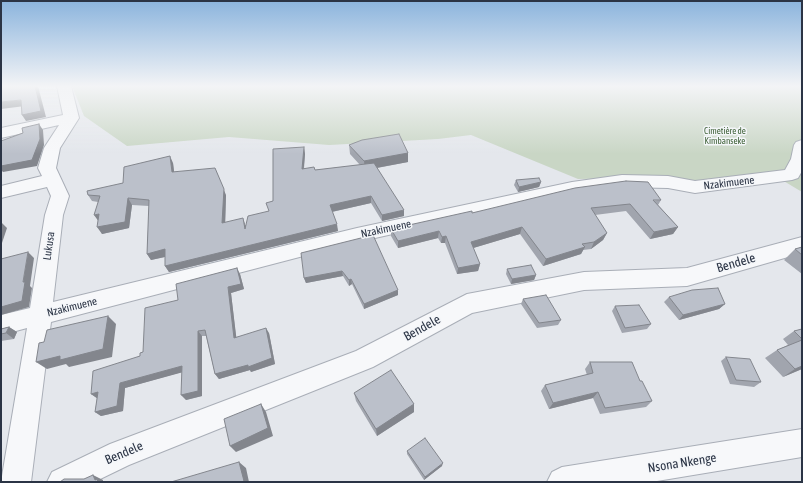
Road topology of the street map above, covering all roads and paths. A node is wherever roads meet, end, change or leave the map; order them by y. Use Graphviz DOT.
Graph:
graph roads {
  1 [pos="69,109"];
  2 [pos="71,118"];
  3 [pos="1,133"];
  4 [pos="802,144"];
  5 [pos="52,180"];
  6 [pos="1,192"];
  7 [pos="802,245"];
  8 [pos="40,315"];
  9 [pos="1,326"];
  10 [pos="802,443"];
  11 [pos="16,482"];
  12 [pos="62,482"];
  13 [pos="562,482"];
  1 -- 2 [label="street"];
  2 -- 3 [label="street"];
  2 -- 5 [label="street, Lukusa"];
  4 -- 8 [label="street, Nzakimuene"];
  5 -- 6 [label="street"];
  5 -- 8 [label="street, Lukusa"];
  7 -- 12 [label="street, Bendele"];
  8 -- 9 [label="street, Nzakimuene"];
  8 -- 11 [label="street, Lukusa"];
  10 -- 13 [label="street, Nsona Nkenge"];
}
